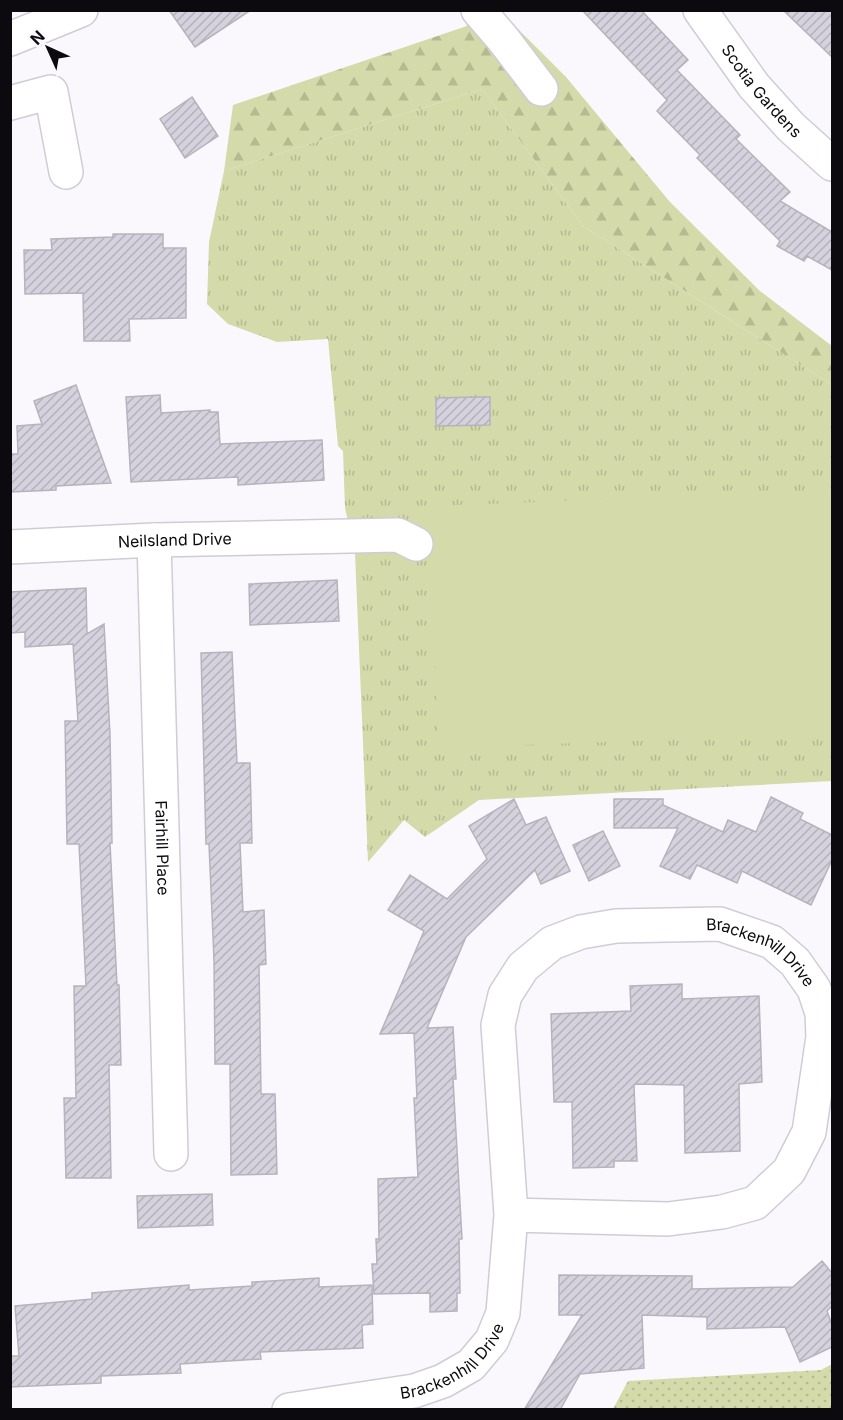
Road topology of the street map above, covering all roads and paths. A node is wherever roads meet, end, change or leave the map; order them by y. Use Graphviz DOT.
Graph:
graph roads {
  1 [pos="81,10"];
  2 [pos="478,10"];
  3 [pos="700,10"];
  4 [pos="10,39"];
  5 [pos="541,89"];
  6 [pos="10,103"];
  7 [pos="832,165"];
  8 [pos="66,172"];
  9 [pos="154,540"];
  10 [pos="416,544"];
  11 [pos="10,547"];
  12 [pos="171,1154"];
  13 [pos="511,1215"];
  14 [pos="290,1410"];
  1 -- 4 [label="street"];
  2 -- 5 [label="street"];
  3 -- 7 [label="street, Scotia Gardens"];
  6 -- 8 [label="street"];
  9 -- 10 [label="street, Neilsland Drive"];
  9 -- 11 [label="street, Neilsland Drive"];
  9 -- 12 [label="street, Fairhill Place"];
  13 -- 13 [label="street, Brackenhill Drive"];
  13 -- 14 [label="street, Brackenhill Drive"];
}
